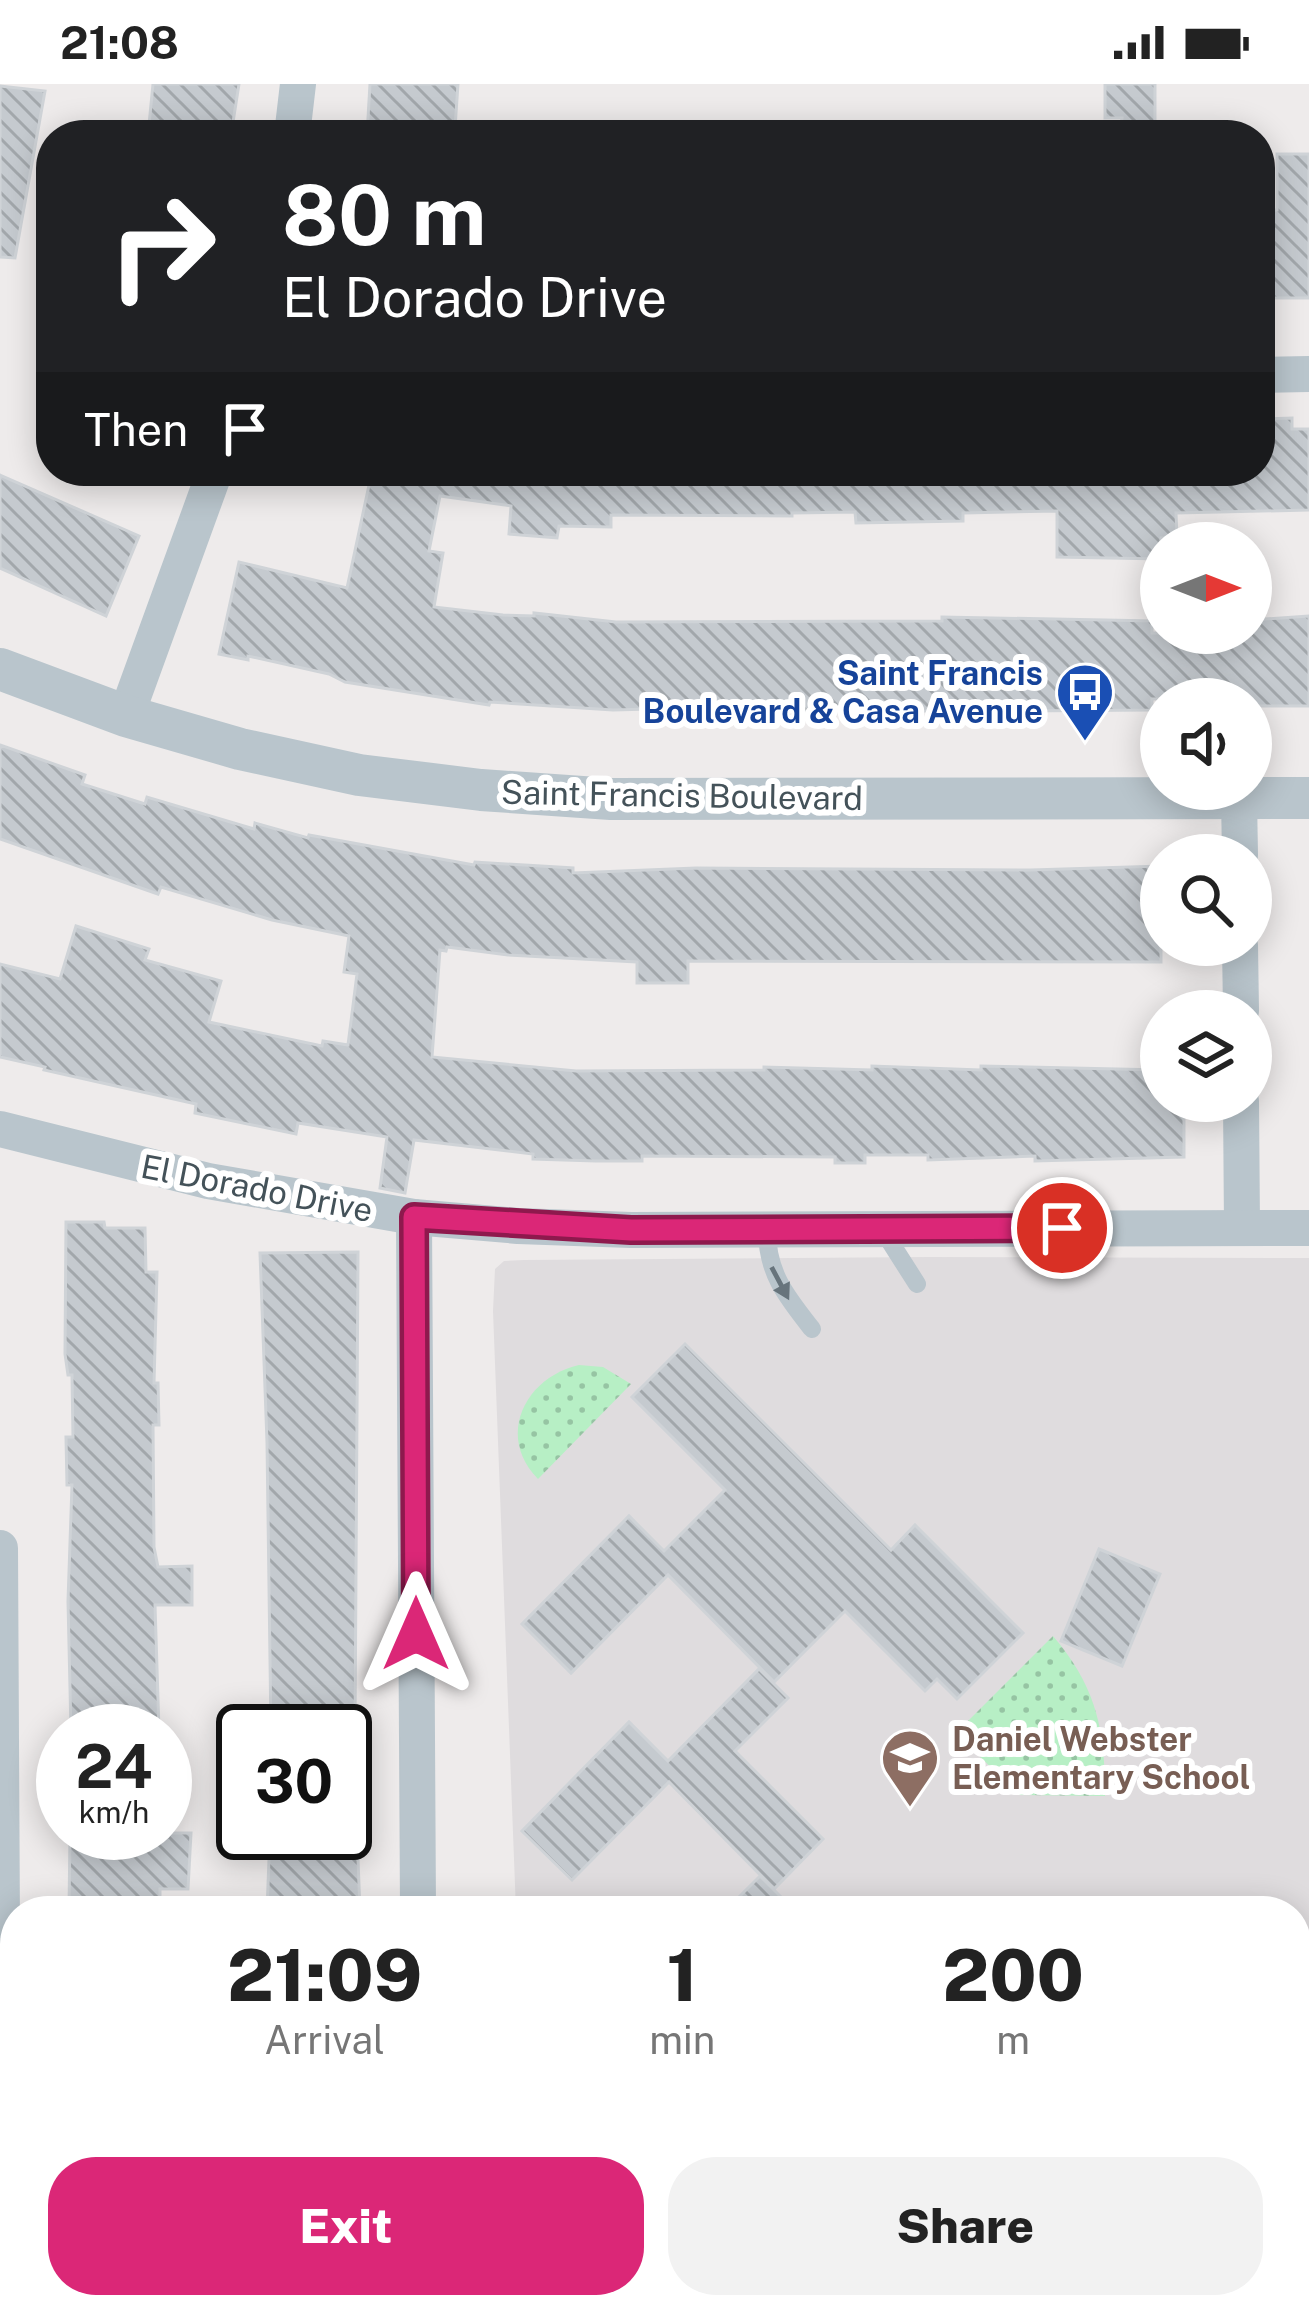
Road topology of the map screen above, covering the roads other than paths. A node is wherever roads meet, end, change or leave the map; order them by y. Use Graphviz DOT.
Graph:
graph roads {
  1 [pos="298,84"];
  2 [pos="294,120"];
  3 [pos="1309,374"];
  4 [pos="1275,375"];
  5 [pos="210,486"];
  6 [pos="0,669"];
  7 [pos="126,716"];
  8 [pos="1140,798"];
  9 [pos="1272,798"];
  10 [pos="1309,798"];
  11 [pos="1241,1122"];
  12 [pos="0,1130"];
  13 [pos="414,1217"];
  14 [pos="1242,1228"];
  15 [pos="1309,1228"];
  16 [pos="881,1229"];
  17 [pos="766,1230"];
  18 [pos="917,1284"];
  19 [pos="812,1329"];
  20 [pos="0,1548"];
  21 [pos="2,1896"];
  22 [pos="418,1896"];
  1 -- 2 [label="street"];
  3 -- 4 [label="street"];
  5 -- 7 [label="street"];
  6 -- 7 [label="street, Saint Francis Boulevard"];
  7 -- 8 [label="street, Saint Francis Boulevard"];
  9 -- 10 [label="street, Saint Francis Boulevard"];
  11 -- 14 [label="street"];
  12 -- 13 [label="street, El Dorado Drive"];
  13 -- 17 [label="street, El Dorado Drive"];
  13 -- 22 [label="street"];
  14 -- 15 [label="street, El Dorado Drive"];
  14 -- 16 [label="street, El Dorado Drive"];
  16 -- 17 [label="street, El Dorado Drive"];
  16 -- 18 [label="lane"];
  17 -- 19 [label="lane, one-way"];
  20 -- 21 [label="street"];
}
